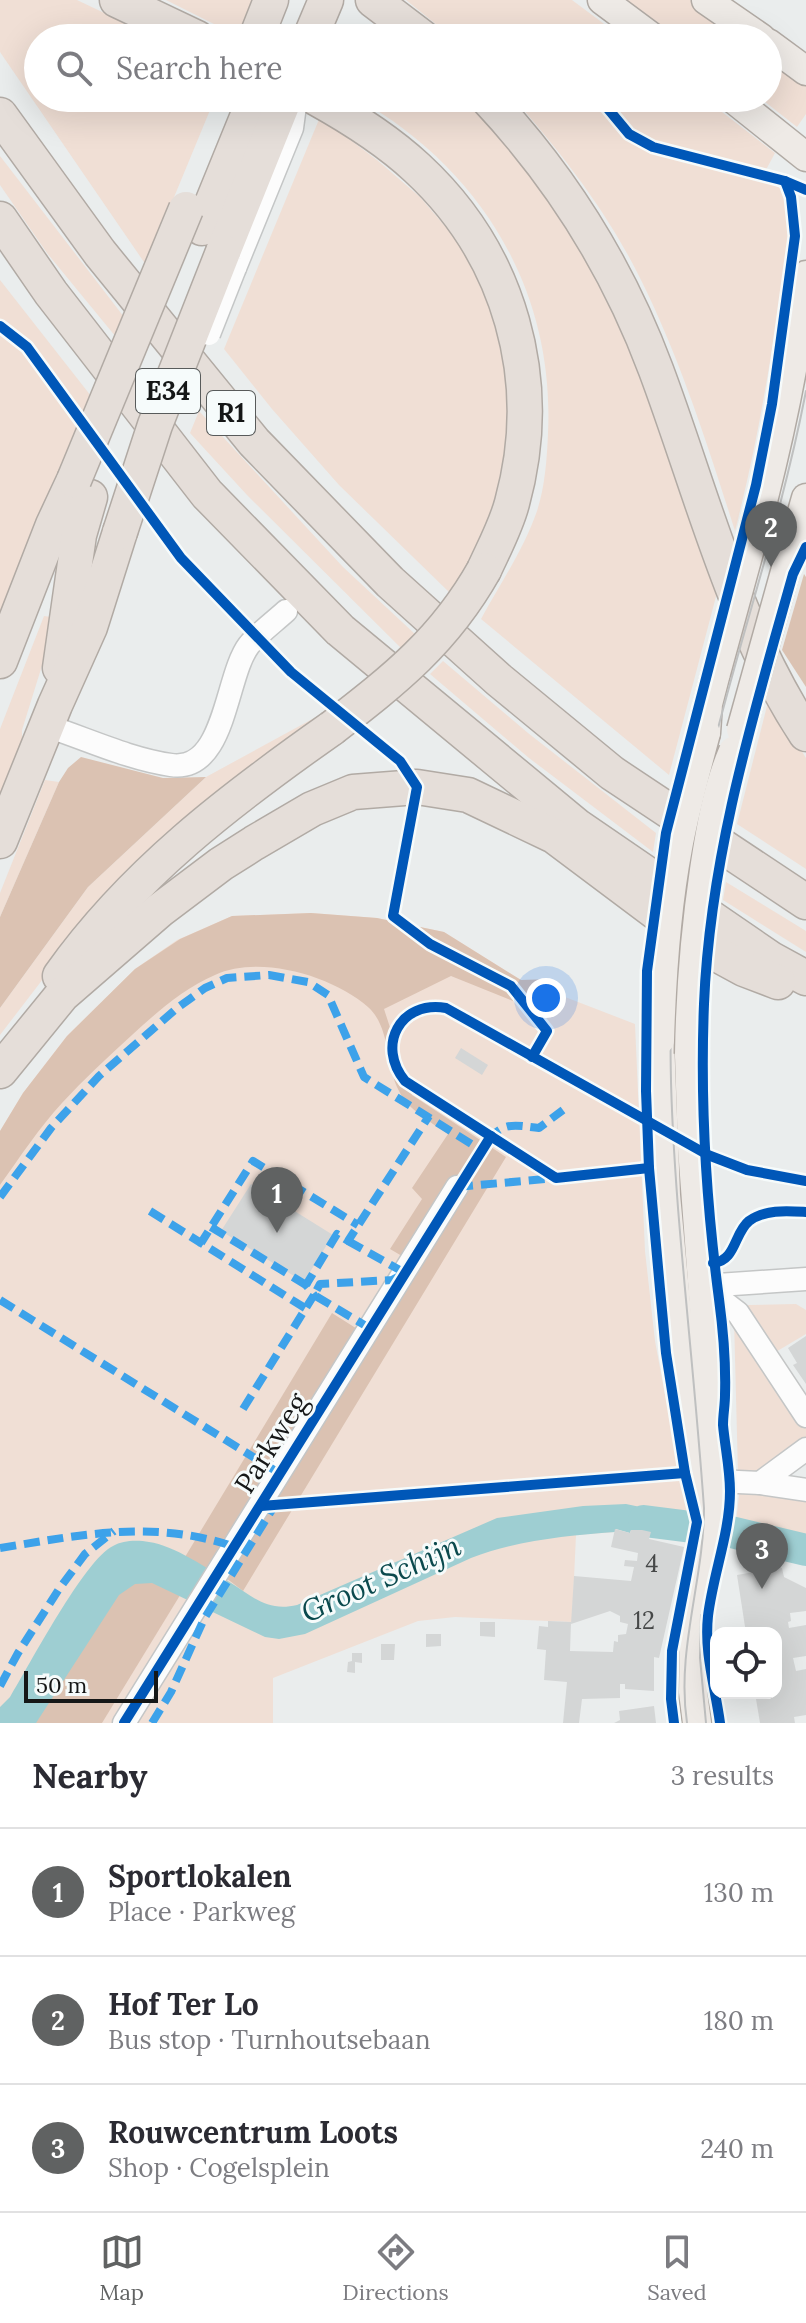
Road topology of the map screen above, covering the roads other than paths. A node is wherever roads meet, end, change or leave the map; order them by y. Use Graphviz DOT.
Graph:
graph roads {
  1 [pos="117,0"];
  2 [pos="271,0"];
  3 [pos="295,0"];
  4 [pos="326,0"];
  5 [pos="373,0"];
  6 [pos="602,0"];
  7 [pos="706,0"];
  8 [pos="168,24"];
  9 [pos="262,24"];
  10 [pos="285,24"];
  11 [pos="316,24"];
  12 [pos="405,24"];
  13 [pos="634,24"];
  14 [pos="741,24"];
  15 [pos="782,53"];
  16 [pos="806,71"];
  17 [pos="236,112"];
  18 [pos="254,112"];
  19 [pos="275,112"];
  20 [pos="294,112"];
  21 [pos="339,112"];
  22 [pos="500,112"];
  23 [pos="750,112"];
  24 [pos="0,115"];
  25 [pos="250,147"];
  26 [pos="806,157"];
  27 [pos="0,219"];
  28 [pos="212,240"];
  29 [pos="806,275"];
  30 [pos="82,489"];
  31 [pos="804,513"];
  32 [pos="286,611"];
  33 [pos="0,661"];
  34 [pos="51,715"];
  35 [pos="806,734"];
  36 [pos="0,841"];
  37 [pos="806,902"];
  38 [pos="806,978"];
  39 [pos="806,993"];
  40 [pos="0,1071"];
  41 [pos="457,1187"];
  42 [pos="806,1279"];
  43 [pos="703,1286"];
  44 [pos="806,1416"];
  45 [pos="806,1449"];
  46 [pos="760,1483"];
  47 [pos="806,1490"];
  48 [pos="711,1510"];
  49 [pos="124,1723"];
  50 [pos="697,1723"];
  1 -- 8 [label="highway"];
  2 -- 9 [label="highway"];
  3 -- 10 [label="highway"];
  4 -- 11 [label="highway"];
  5 -- 12 [label="highway"];
  6 -- 13 [label="main road"];
  7 -- 14 [label="main road"];
  15 -- 16 [label="main road"];
  17 -- 25 [label="highway, E34"];
  18 -- 25 [label="highway, E34"];
  19 -- 25 [label="highway, E34"];
  20 -- 25 [label="street, E34"];
  21 -- 40 [label="highway, bridge"];
  22 -- 35 [label="highway"];
  23 -- 26 [label="main road"];
  24 -- 37 [label="highway, R1"];
  25 -- 28 [label="highway, E34"];
  25 -- 28 [label="highway, E34"];
  27 -- 38 [label="highway, R1"];
  28 -- 30 [label="highway, E34, bridge"];
  28 -- 34 [label="highway, E34, bridge"];
  29 -- 48 [label="main road, bridge"];
  30 -- 33 [label="highway, E34"];
  30 -- 34 [label="highway, E34"];
  31 -- 43 [label="main road, bridge"];
  32 -- 34 [label="street"];
  34 -- 36 [label="highway, E34"];
  39 -- 40 [label="highway"];
  41 -- 49 [label="street, Parkweg"];
  42 -- 43 [label="street"];
  43 -- 44 [label="street"];
  43 -- 48 [label="main road"];
  45 -- 46 [label="street"];
  46 -- 47 [label="street"];
  46 -- 48 [label="street"];
  48 -- 50 [label="main road"];
}
